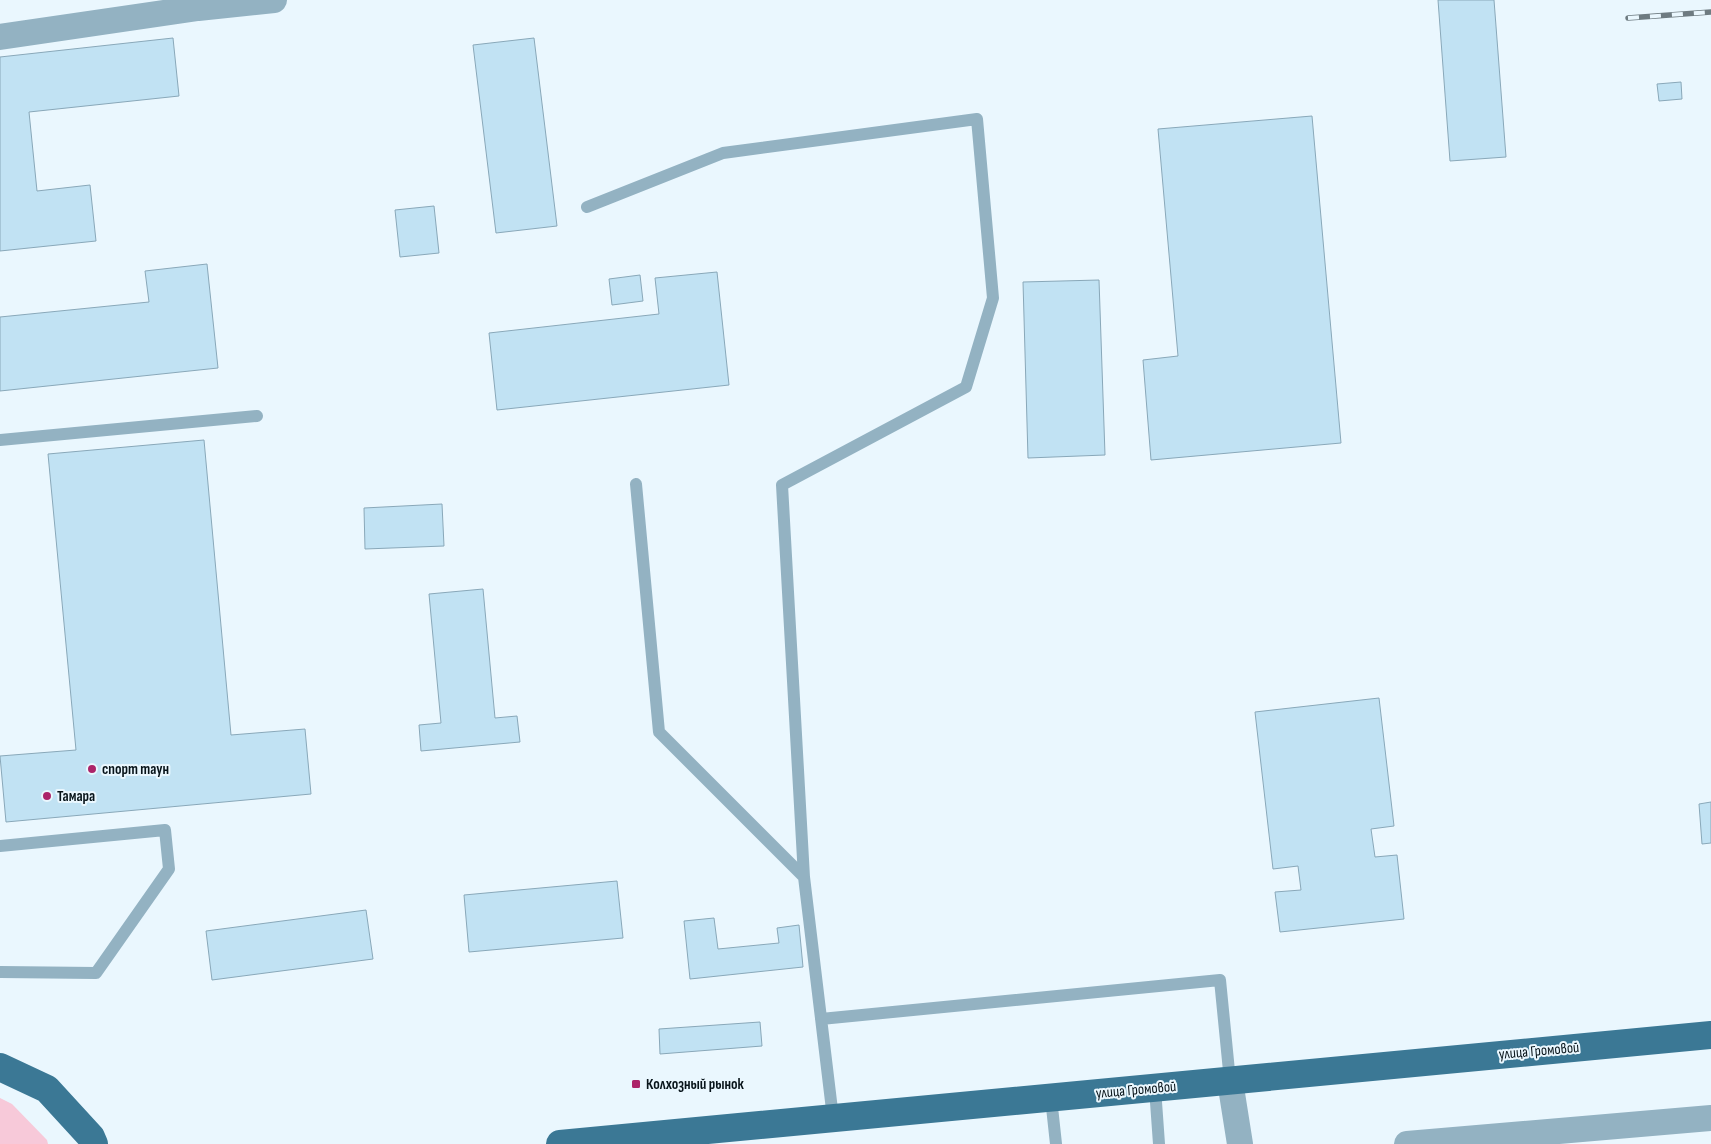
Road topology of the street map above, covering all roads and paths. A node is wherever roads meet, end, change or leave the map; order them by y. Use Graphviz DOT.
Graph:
graph roads {
  1 [pos="274,0"];
  2 [pos="0,37"];
  3 [pos="587,207"];
  4 [pos="257,416"];
  5 [pos="0,440"];
  6 [pos="636,484"];
  7 [pos="0,846"];
  8 [pos="804,877"];
  9 [pos="0,972"];
  10 [pos="821,1019"];
  11 [pos="1711,1035"];
  12 [pos="0,1067"];
  13 [pos="1230,1081"];
  14 [pos="1155,1088"];
  15 [pos="1051,1098"];
  16 [pos="833,1118"];
  17 [pos="1711,1118"];
  18 [pos="94,1144"];
  19 [pos="560,1144"];
  20 [pos="1056,1144"];
  21 [pos="1159,1144"];
  22 [pos="1244,1144"];
  23 [pos="1407,1144"];
  1 -- 2 [label="street"];
  3 -- 8 [label="lane"];
  4 -- 5 [label="lane"];
  6 -- 8 [label="lane"];
  7 -- 9 [label="lane"];
  8 -- 10 [label="lane"];
  10 -- 13 [label="lane"];
  10 -- 16 [label="lane"];
  11 -- 13 [label="main road, улица Громовой"];
  12 -- 18 [label="main road"];
  13 -- 14 [label="main road, улица Громовой"];
  13 -- 22 [label="street"];
  14 -- 15 [label="main road, улица Громовой"];
  14 -- 21 [label="lane"];
  15 -- 16 [label="main road, улица Громовой"];
  15 -- 20 [label="lane"];
  16 -- 19 [label="main road, улица Громовой"];
  17 -- 23 [label="street"];
}
